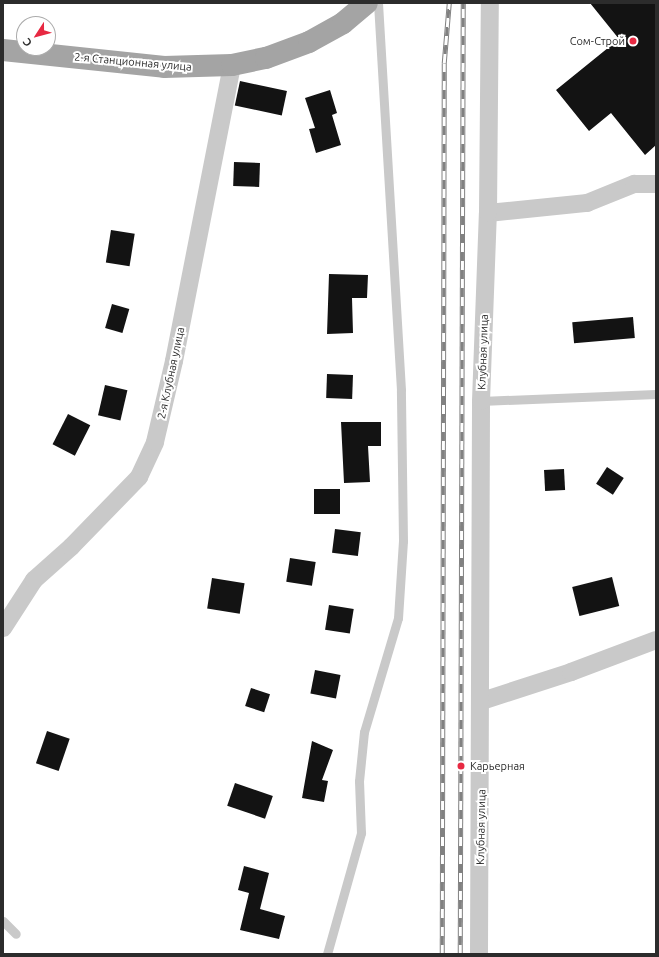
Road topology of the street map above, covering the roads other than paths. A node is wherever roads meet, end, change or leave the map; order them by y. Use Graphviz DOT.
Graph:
graph roads {
  1 [pos="367,3"];
  2 [pos="378,3"];
  3 [pos="490,3"];
  4 [pos="3,50"];
  5 [pos="232,65"];
  6 [pos="656,184"];
  7 [pos="488,213"];
  8 [pos="656,394"];
  9 [pos="481,401"];
  10 [pos="3,628"];
  11 [pos="656,640"];
  12 [pos="482,701"];
  13 [pos="3,921"];
  14 [pos="16,934"];
  15 [pos="327,954"];
  16 [pos="479,954"];
  1 -- 5 [label="main road, 2-я Станционная улица"];
  2 -- 15 [label="lane"];
  3 -- 7 [label="street, Клубная улица"];
  4 -- 5 [label="main road, 2-я Станционная улица"];
  5 -- 10 [label="street, 2-я Клубная улица"];
  6 -- 7 [label="street"];
  7 -- 9 [label="street, Клубная улица"];
  8 -- 9 [label="lane"];
  9 -- 12 [label="street, Клубная улица"];
  11 -- 12 [label="street"];
  12 -- 16 [label="street, Клубная улица"];
  13 -- 14 [label="lane"];
}
